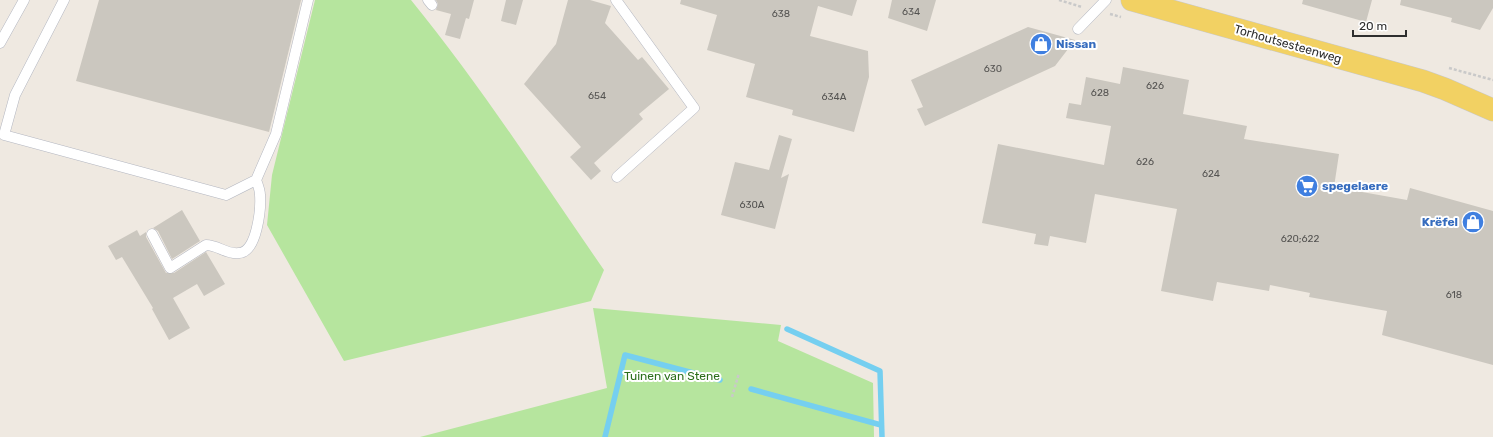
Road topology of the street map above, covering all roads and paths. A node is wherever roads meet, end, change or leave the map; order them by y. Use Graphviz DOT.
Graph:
graph roads {
  1 [pos="24,0"];
  2 [pos="64,0"];
  3 [pos="308,0"];
  4 [pos="616,0"];
  5 [pos="1106,0"];
  6 [pos="1132,0"];
  7 [pos="1078,29"];
  8 [pos="0,43"];
  9 [pos="1445,89"];
  10 [pos="1493,94"];
  11 [pos="1493,110"];
  12 [pos="617,177"];
  13 [pos="256,180"];
  14 [pos="152,234"];
  15 [pos="739,373"];
  16 [pos="732,397"];
  1 -- 8 [label="lane"];
  2 -- 13 [label="lane"];
  3 -- 13 [label="lane"];
  4 -- 12 [label="lane"];
  5 -- 7 [label="lane"];
  6 -- 9 [label="main road, Torhoutsesteenweg"];
  9 -- 10 [label="main road, Torhoutsesteenweg"];
  9 -- 11 [label="main road, Torhoutsesteenweg"];
  13 -- 14 [label="lane"];
  15 -- 16 [label="path"];
}
